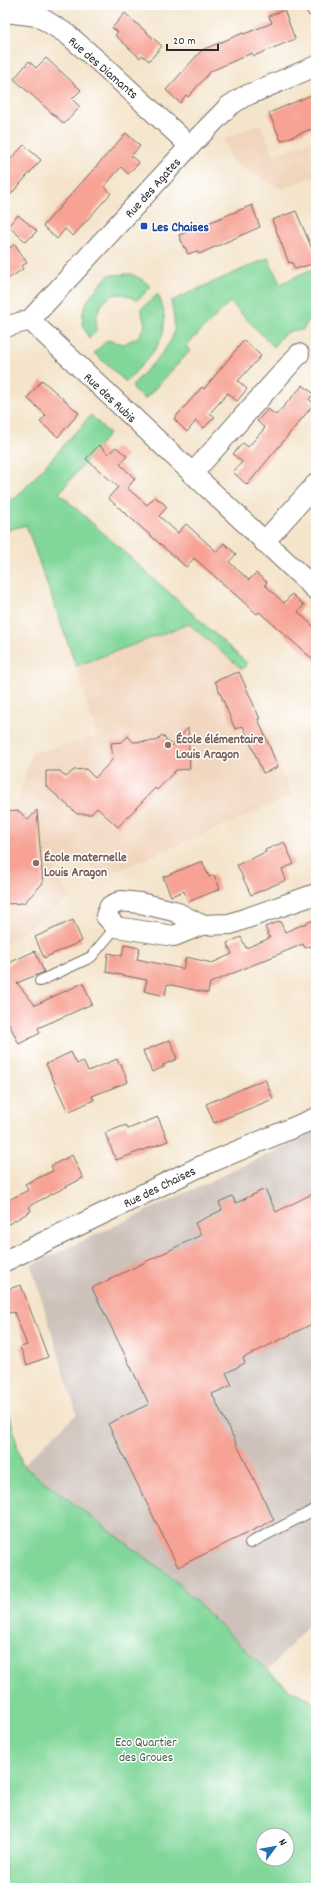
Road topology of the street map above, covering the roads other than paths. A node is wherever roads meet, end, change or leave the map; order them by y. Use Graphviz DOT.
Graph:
graph roads {
  1 [pos="5,12"];
  2 [pos="316,66"];
  3 [pos="190,146"];
  4 [pos="30,320"];
  5 [pos="5,327"];
  6 [pos="299,354"];
  7 [pos="192,474"];
  8 [pos="316,484"];
  9 [pos="264,542"];
  10 [pos="316,590"];
  11 [pos="316,894"];
  12 [pos="201,925"];
  13 [pos="116,927"];
  14 [pos="40,981"];
  15 [pos="316,1118"];
  16 [pos="5,1261"];
  17 [pos="316,1510"];
  18 [pos="250,1543"];
  1 -- 3 [label="street, Rue des Diamants"];
  2 -- 3 [label="street, Rue des Agates"];
  3 -- 4 [label="street, Rue des Agates"];
  4 -- 5 [label="street"];
  4 -- 7 [label="street, Rue des Rubis"];
  6 -- 7 [label="street"];
  7 -- 9 [label="street, Rue des Rubis"];
  8 -- 9 [label="street"];
  9 -- 10 [label="street, Rue des Rubis"];
  11 -- 12 [label="street"];
  12 -- 13 [label="street"];
  12 -- 13 [label="street"];
  13 -- 14 [label="lane"];
  15 -- 16 [label="street, Rue des Chaises"];
  17 -- 18 [label="lane"];
}
